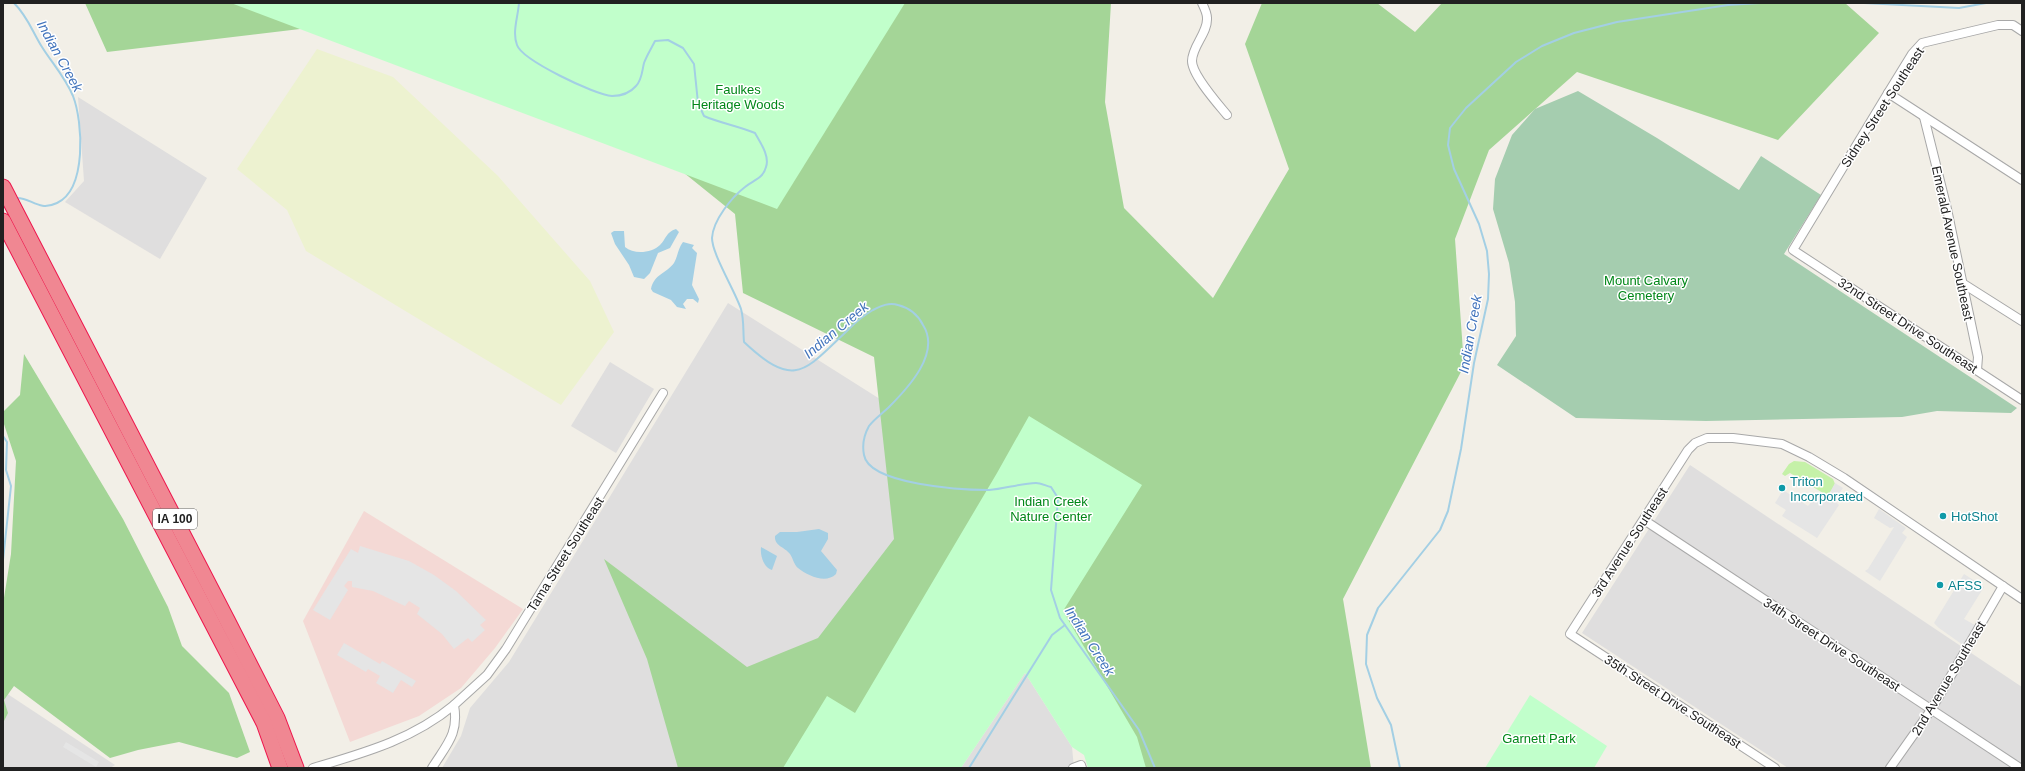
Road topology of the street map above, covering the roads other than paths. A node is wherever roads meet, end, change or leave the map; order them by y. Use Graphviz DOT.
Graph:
graph roads {
  1 [pos="1202,3"];
  2 [pos="2022,31"];
  3 [pos="1888,93"];
  4 [pos="1227,115"];
  5 [pos="1924,117"];
  6 [pos="2022,180"];
  7 [pos="3,187"];
  8 [pos="3,221"];
  9 [pos="1793,250"];
  10 [pos="1962,283"];
  11 [pos="2022,321"];
  12 [pos="1977,370"];
  13 [pos="662,393"];
  14 [pos="2022,400"];
  15 [pos="1644,520"];
  16 [pos="2003,586"];
  17 [pos="2022,599"];
  18 [pos="1570,634"];
  19 [pos="454,705"];
  20 [pos="1931,710"];
  21 [pos="1082,767"];
  22 [pos="280,768"];
  23 [pos="296,768"];
  24 [pos="313,768"];
  25 [pos="432,768"];
  26 [pos="1073,768"];
  27 [pos="1775,768"];
  28 [pos="1890,768"];
  29 [pos="2020,768"];
  1 -- 4 [label="street"];
  2 -- 3 [label="street, Sidney Street Southeast"];
  3 -- 5 [label="street"];
  3 -- 9 [label="street, Sidney Street Southeast"];
  5 -- 6 [label="street"];
  5 -- 10 [label="street, Emerald Avenue Southeast"];
  7 -- 23 [label="highway, IA 100"];
  8 -- 22 [label="highway, IA 100"];
  9 -- 12 [label="street, 32nd Street Drive Southeast"];
  10 -- 11 [label="street"];
  10 -- 12 [label="street, Emerald Avenue Southeast"];
  12 -- 14 [label="street, 32nd Street Drive Southeast"];
  13 -- 19 [label="street, Tama Street Southeast"];
  15 -- 16 [label="street, 3rd Avenue Southeast"];
  15 -- 18 [label="street, 3rd Avenue Southeast"];
  15 -- 20 [label="street, 34th Street Drive Southeast"];
  16 -- 17 [label="street"];
  16 -- 20 [label="street, 2nd Avenue Southeast"];
  18 -- 27 [label="street, 35th Street Drive Southeast"];
  19 -- 24 [label="street, Tama Street Southeast"];
  19 -- 25 [label="street"];
  20 -- 28 [label="street, 2nd Avenue Southeast"];
  20 -- 29 [label="street, 34th Street Drive Southeast"];
  21 -- 26 [label="street"];
}
